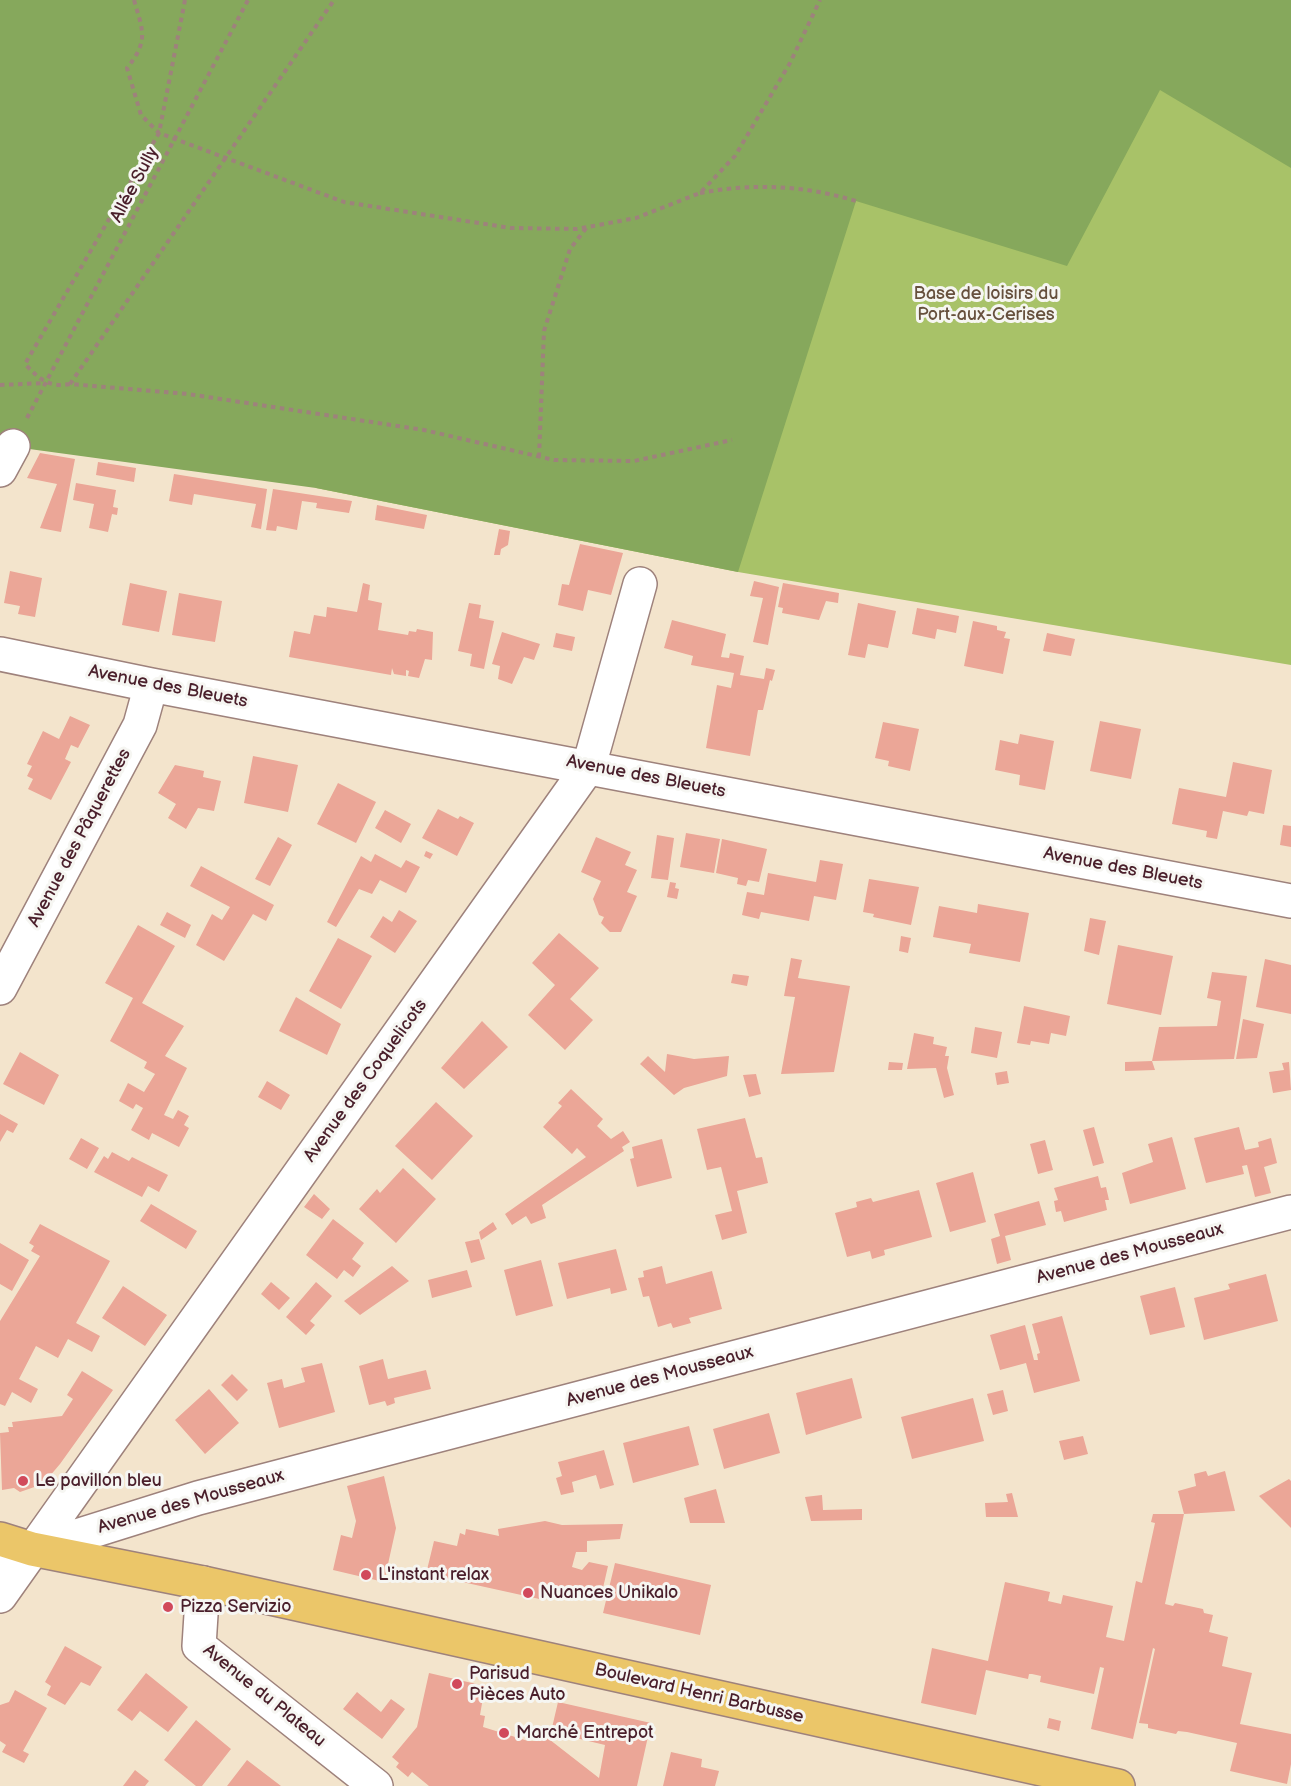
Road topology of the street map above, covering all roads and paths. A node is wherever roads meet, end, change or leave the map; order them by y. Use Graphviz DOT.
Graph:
graph roads {
  1 [pos="135,0"];
  2 [pos="185,0"];
  3 [pos="248,0"];
  4 [pos="334,0"];
  5 [pos="820,0"];
  6 [pos="159,133"];
  7 [pos="174,139"];
  8 [pos="700,193"];
  9 [pos="856,201"];
  10 [pos="588,227"];
  11 [pos="46,383"];
  12 [pos="70,384"];
  13 [pos="0,385"];
  14 [pos="732,440"];
  15 [pos="539,457"];
  16 [pos="6,458"];
  17 [pos="640,584"];
  18 [pos="0,654"];
  19 [pos="151,685"];
  20 [pos="589,766"];
  21 [pos="1291,901"];
  22 [pos="0,988"];
  23 [pos="1291,1212"];
  24 [pos="0,1539"];
  25 [pos="32,1549"];
  26 [pos="0,1560"];
  27 [pos="204,1583"];
  28 [pos="0,1596"];
  29 [pos="376,1786"];
  30 [pos="1118,1786"];
  1 -- 6 [label="path"];
  2 -- 6 [label="path"];
  3 -- 7 [label="path, Allée Sully"];
  4 -- 12 [label="path"];
  5 -- 8 [label="path"];
  6 -- 7 [label="path"];
  6 -- 11 [label="path"];
  7 -- 10 [label="path"];
  7 -- 11 [label="path, Allée Sully"];
  8 -- 9 [label="path"];
  8 -- 10 [label="path"];
  10 -- 15 [label="path"];
  11 -- 12 [label="path"];
  11 -- 13 [label="path"];
  11 -- 16 [label="path, Allée Sully"];
  12 -- 15 [label="path"];
  14 -- 15 [label="path"];
  17 -- 20 [label="street, Avenue des Coquelicots"];
  18 -- 19 [label="street, Avenue des Bleuets"];
  19 -- 20 [label="street, Avenue des Bleuets"];
  19 -- 22 [label="street, Avenue des Pâquerettes"];
  20 -- 21 [label="street, Avenue des Bleuets"];
  20 -- 25 [label="street, Avenue des Coquelicots"];
  23 -- 25 [label="street, Avenue des Mousseaux"];
  24 -- 25 [label="main road, Boulevard Henri Barbusse"];
  25 -- 26 [label="street, Avenue des Mousseaux"];
  25 -- 27 [label="main road, Boulevard Henri Barbusse"];
  25 -- 28 [label="street, Avenue des Coquelicots"];
  27 -- 29 [label="street, Avenue du Plateau"];
  27 -- 30 [label="main road, Boulevard Henri Barbusse"];
}
